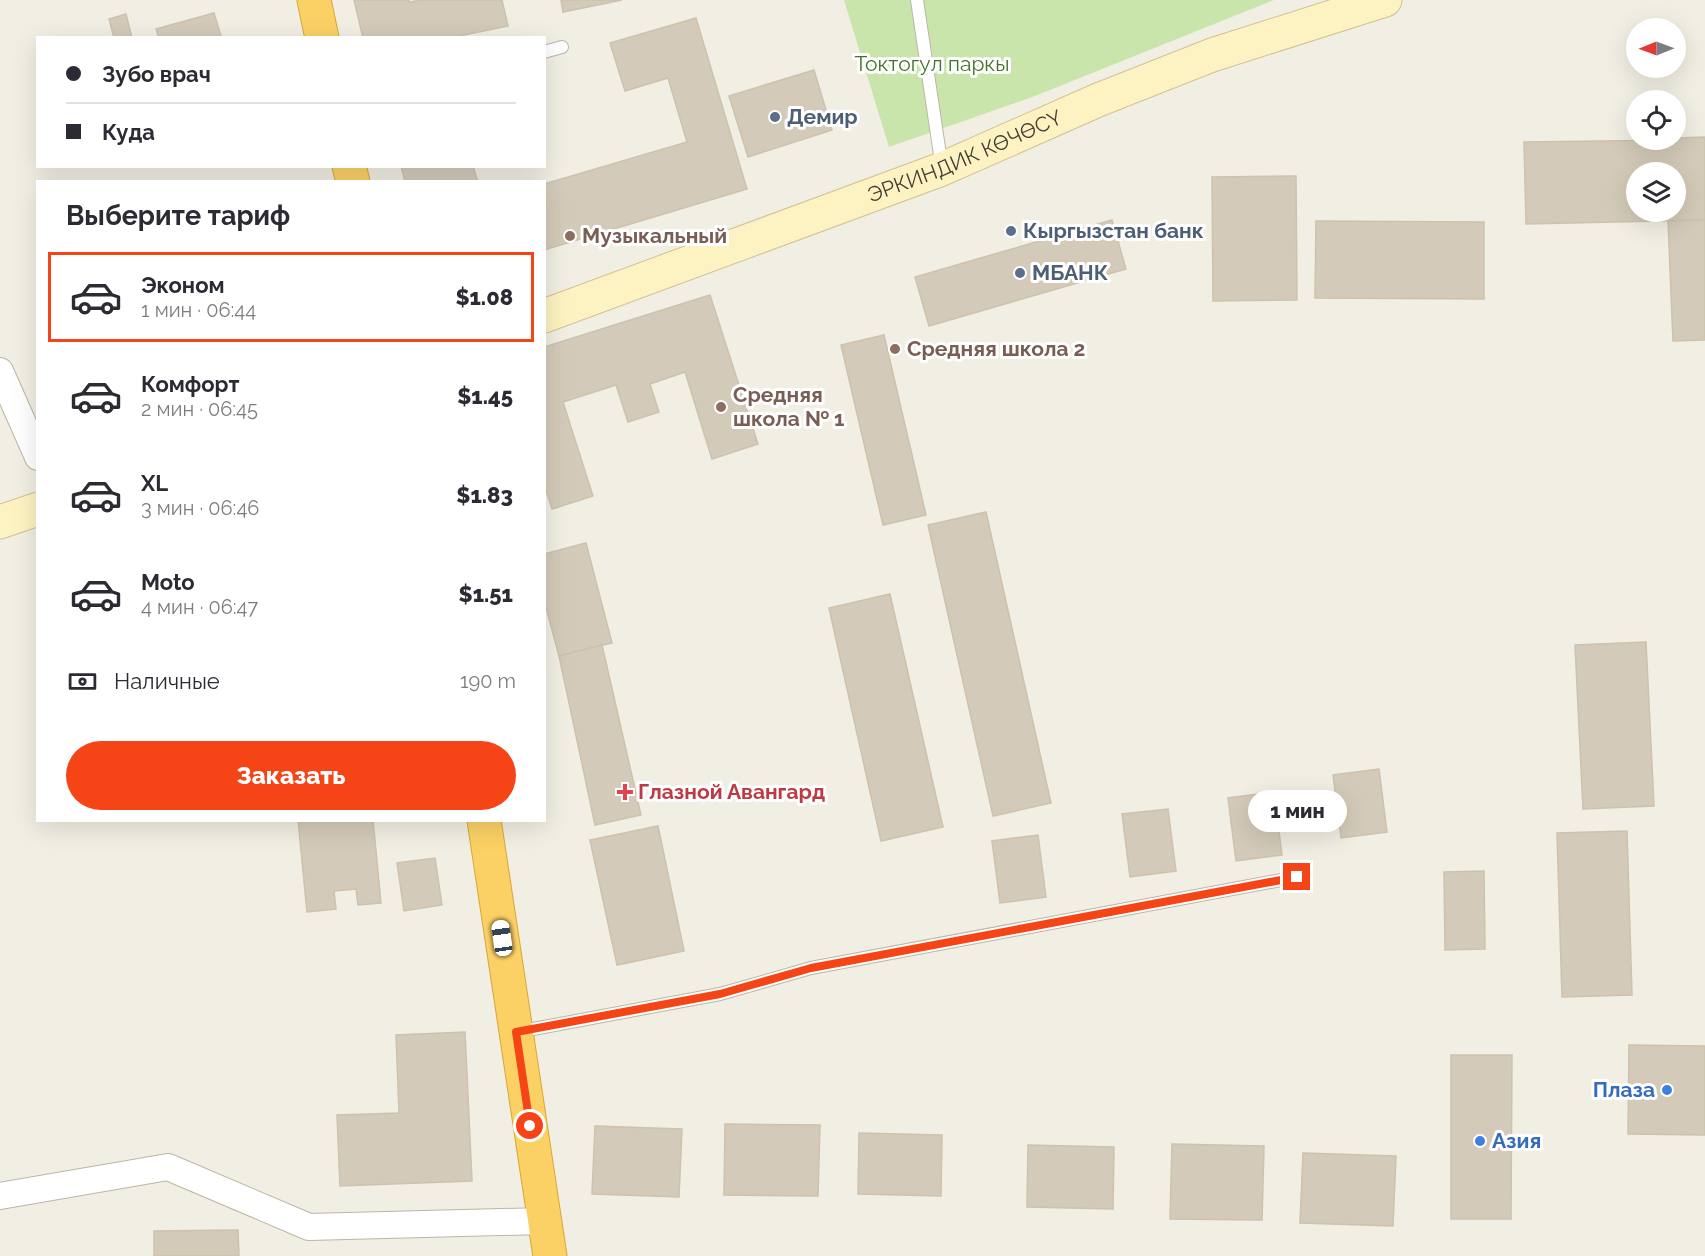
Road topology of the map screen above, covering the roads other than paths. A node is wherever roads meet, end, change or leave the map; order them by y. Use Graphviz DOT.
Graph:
graph roads {
  1 [pos="314,0"];
  2 [pos="917,0"];
  3 [pos="1385,0"];
  4 [pos="322,36"];
  5 [pos="562,47"];
  6 [pos="546,51"];
  7 [pos="942,169"];
  8 [pos="546,315"];
  9 [pos="0,371"];
  10 [pos="36,452"];
  11 [pos="36,510"];
  12 [pos="0,522"];
  13 [pos="484,822"];
  14 [pos="1297,877"];
  15 [pos="516,1032"];
  16 [pos="0,1196"];
  17 [pos="544,1221"];
  18 [pos="549,1256"];
  1 -- 4 [label="highway"];
  2 -- 7 [label="lane"];
  3 -- 7 [label="main road, ЭРКИНДИК КӨЧӨСҮ"];
  5 -- 6 [label="lane"];
  7 -- 8 [label="main road, ЭРКИНДИК КӨЧӨСҮ"];
  9 -- 10 [label="street"];
  11 -- 12 [label="main road"];
  13 -- 15 [label="highway"];
  14 -- 15 [label="lane"];
  15 -- 17 [label="highway"];
  16 -- 17 [label="street"];
  17 -- 18 [label="highway"];
}
